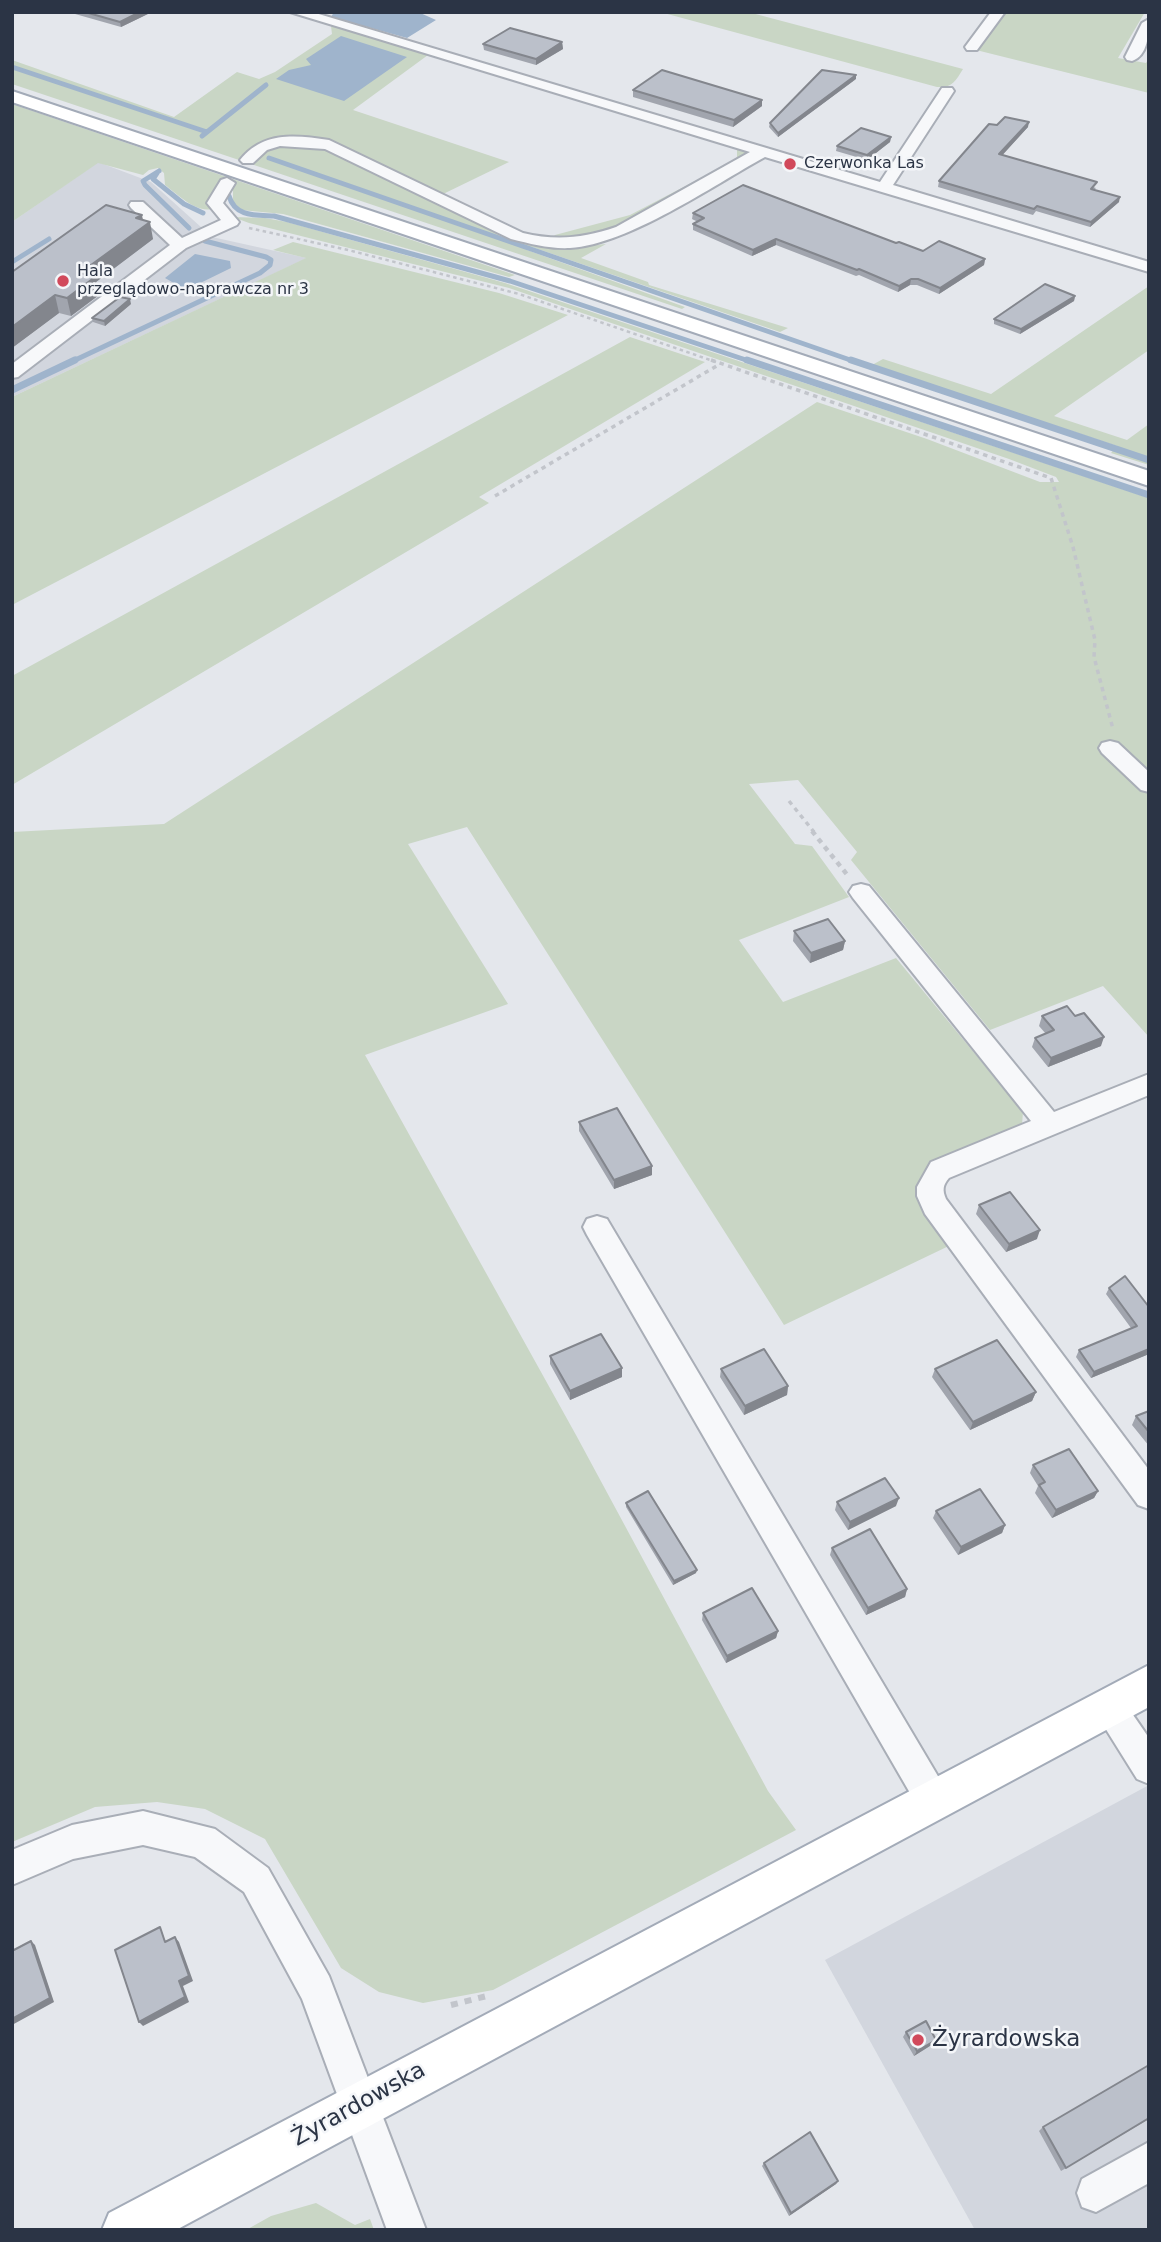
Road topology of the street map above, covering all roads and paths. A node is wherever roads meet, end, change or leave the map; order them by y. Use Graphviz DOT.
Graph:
graph roads {
  1 [pos="297,12"];
  2 [pos="998,12"];
  3 [pos="1149,23"];
  4 [pos="972,47"];
  5 [pos="1132,57"];
  6 [pos="947,91"];
  7 [pos="12,96"];
  8 [pos="762,152"];
  9 [pos="247,160"];
  10 [pos="227,183"];
  11 [pos="883,188"];
  12 [pos="140,213"];
  13 [pos="231,222"];
  14 [pos="180,245"];
  15 [pos="1149,267"];
  16 [pos="720,364"];
  17 [pos="12,373"];
  18 [pos="1149,479"];
  19 [pos="495,496"];
  20 [pos="1110,748"];
  21 [pos="1149,785"];
  22 [pos="789,801"];
  23 [pos="861,892"];
  24 [pos="1149,1084"];
  25 [pos="1049,1125"];
  26 [pos="597,1227"];
  27 [pos="1149,1495"];
  28 [pos="1149,1685"];
  29 [pos="1108,1707"];
  30 [pos="1149,1767"];
  31 [pos="933,1800"];
  32 [pos="12,1868"];
  33 [pos="361,2105"];
  34 [pos="1149,2161"];
  35 [pos="1096,2193"];
  36 [pos="126,2230"];
  37 [pos="407,2230"];
  1 -- 8 [label="street"];
  2 -- 4 [label="street"];
  3 -- 5 [label="street"];
  6 -- 11 [label="street"];
  7 -- 18 [label="main road"];
  8 -- 9 [label="street"];
  8 -- 11 [label="street"];
  10 -- 13 [label="street"];
  11 -- 15 [label="street"];
  12 -- 14 [label="street"];
  13 -- 14 [label="street"];
  13 -- 16 [label="path"];
  14 -- 17 [label="street"];
  16 -- 19 [label="path"];
  16 -- 20 [label="path"];
  20 -- 21 [label="street"];
  22 -- 23 [label="path"];
  23 -- 25 [label="street"];
  24 -- 25 [label="street"];
  25 -- 27 [label="street"];
  26 -- 31 [label="street"];
  28 -- 29 [label="main road, Żyrardowska"];
  29 -- 30 [label="street"];
  29 -- 31 [label="main road, Żyrardowska"];
  31 -- 33 [label="main road, Żyrardowska"];
  32 -- 33 [label="street"];
  33 -- 36 [label="main road, Żyrardowska"];
  33 -- 37 [label="street"];
  34 -- 35 [label="street"];
}
